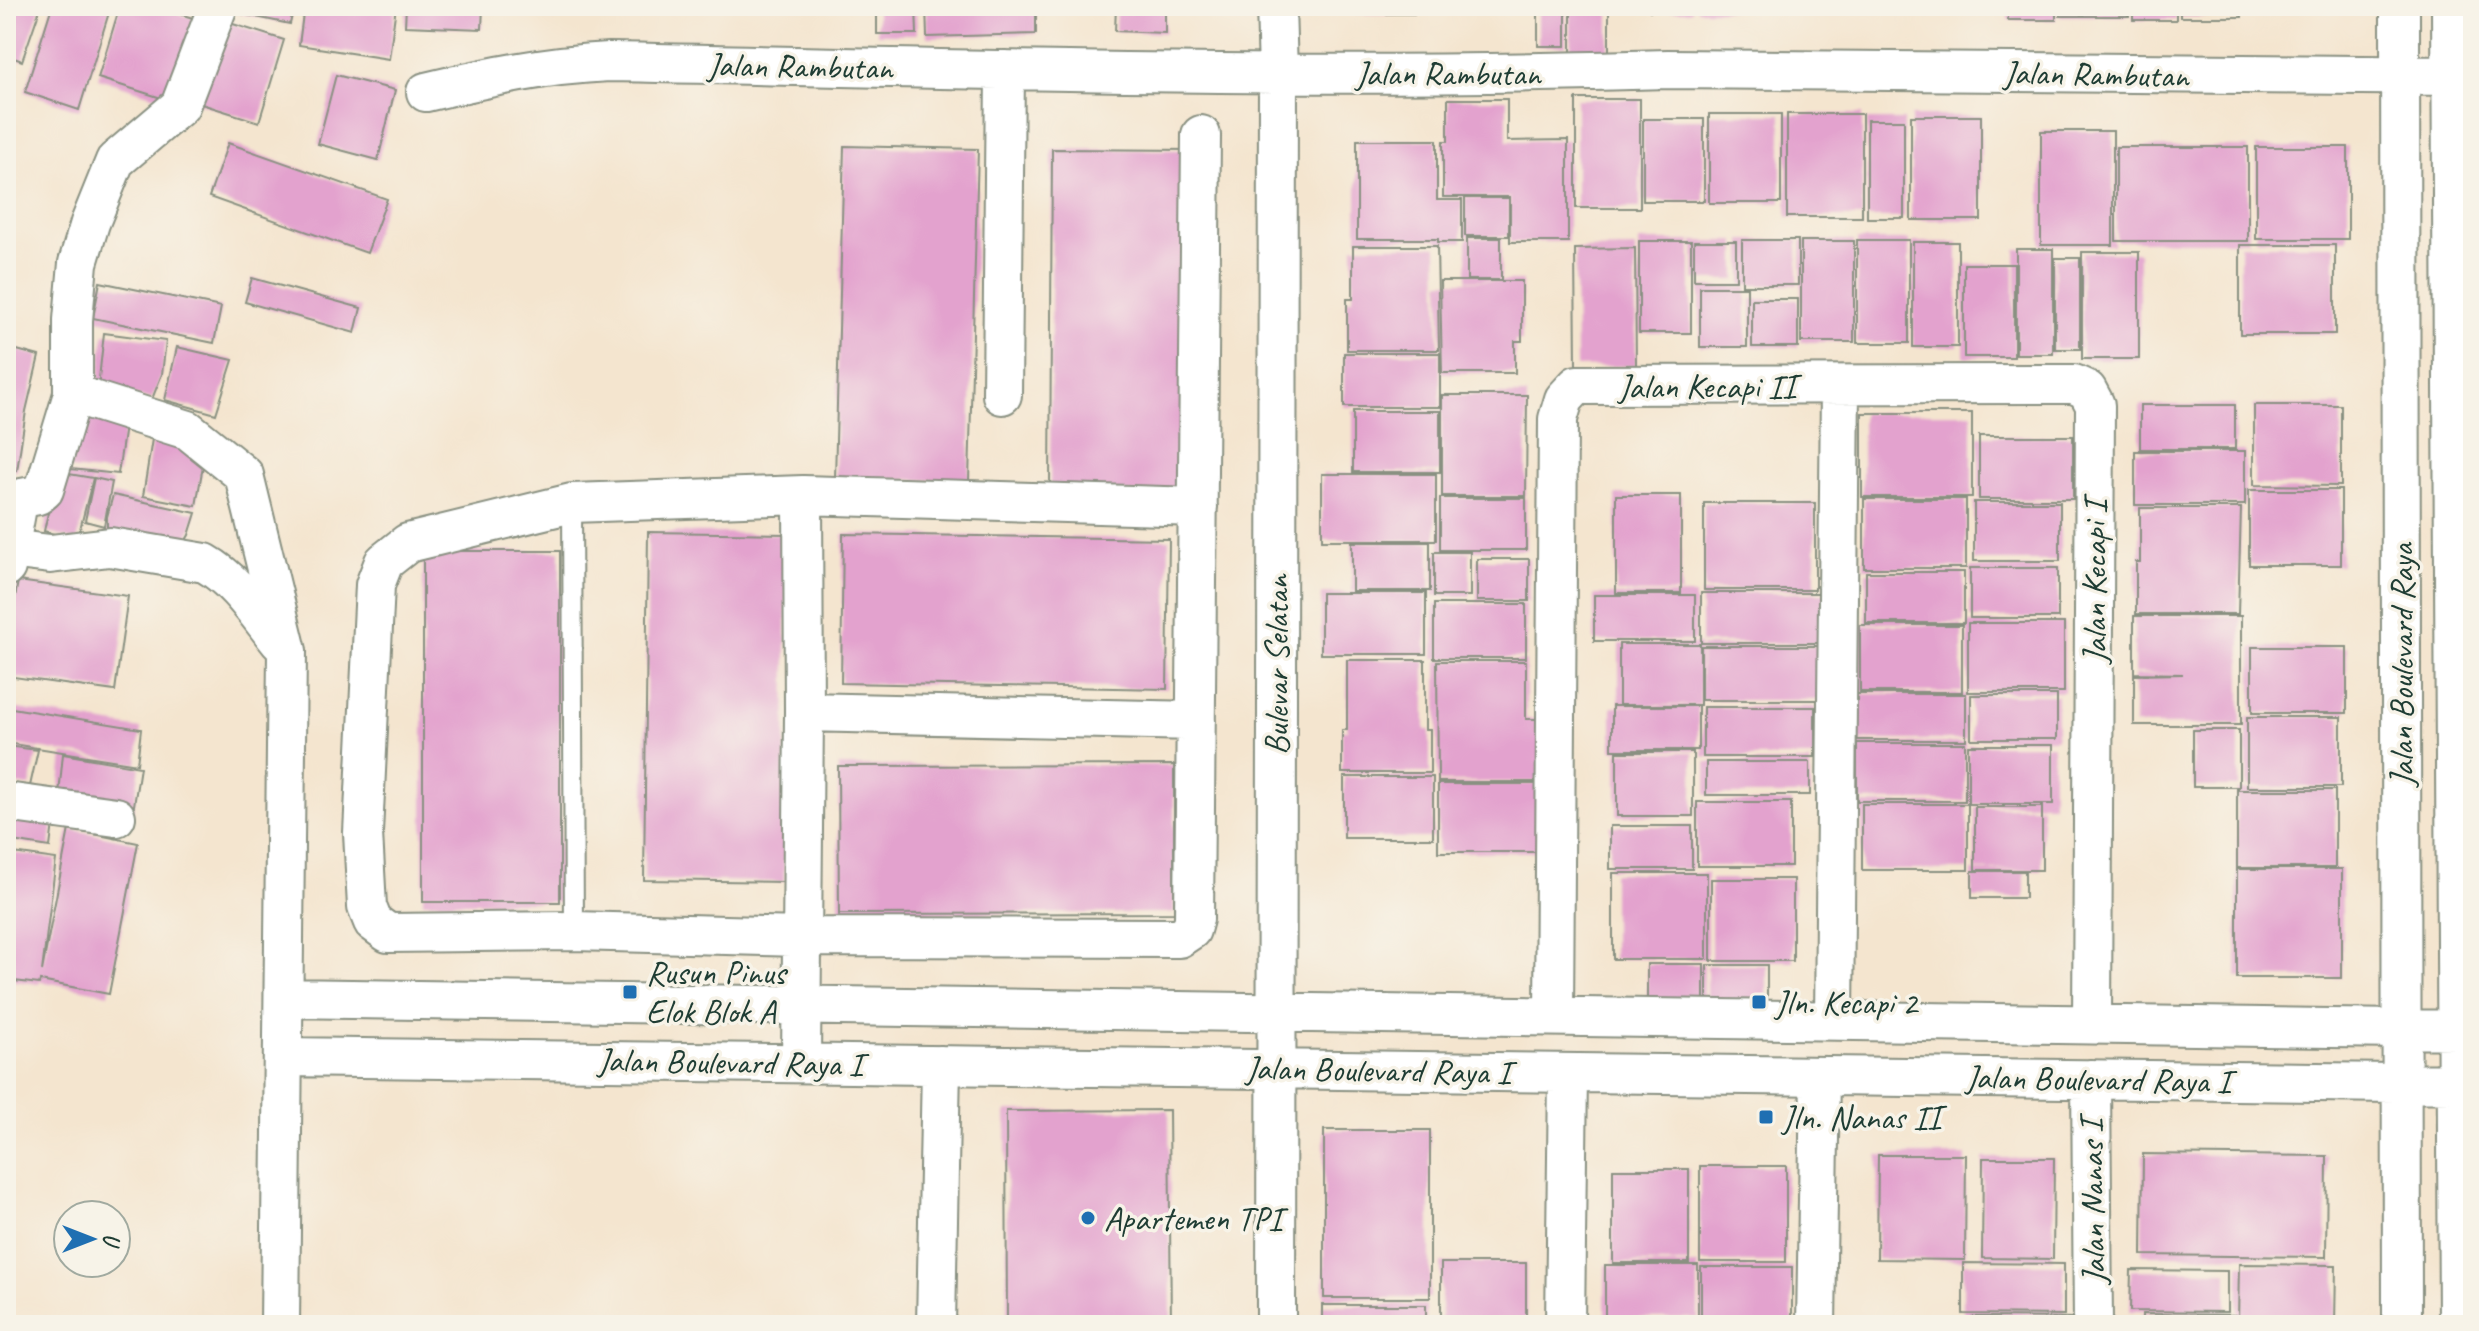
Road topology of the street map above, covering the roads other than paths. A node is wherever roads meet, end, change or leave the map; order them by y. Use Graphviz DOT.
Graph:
graph roads {
  1 [pos="218,6"];
  2 [pos="1276,6"];
  3 [pos="2400,6"];
  4 [pos="2451,6"];
  5 [pos="1005,70"];
  6 [pos="1278,73"];
  7 [pos="2400,76"];
  8 [pos="2462,76"];
  9 [pos="426,92"];
  10 [pos="1201,135"];
  11 [pos="1840,386"];
  12 [pos="73,394"];
  13 [pos="1002,395"];
  14 [pos="803,495"];
  15 [pos="572,503"];
  16 [pos="1198,507"];
  17 [pos="7,558"];
  18 [pos="287,651"];
  19 [pos="804,712"];
  20 [pos="1196,721"];
  21 [pos="6,802"];
  22 [pos="116,817"];
  23 [pos="574,931"];
  24 [pos="801,937"];
  25 [pos="284,998"];
  26 [pos="801,1005"];
  27 [pos="1276,1012"];
  28 [pos="1554,1016"];
  29 [pos="1834,1020"];
  30 [pos="2092,1024"];
  31 [pos="2402,1028"];
  32 [pos="2465,1029"];
  33 [pos="283,1057"];
  34 [pos="801,1062"];
  35 [pos="941,1065"];
  36 [pos="1276,1069"];
  37 [pos="1568,1073"];
  38 [pos="1820,1076"];
  39 [pos="2091,1079"];
  40 [pos="2402,1083"];
  41 [pos="2465,1084"];
  42 [pos="280,1325"];
  43 [pos="936,1325"];
  44 [pos="1276,1325"];
  45 [pos="1565,1325"];
  46 [pos="1816,1325"];
  47 [pos="2093,1325"];
  48 [pos="2402,1325"];
  49 [pos="2458,1325"];
  1 -- 12 [label="street"];
  2 -- 6 [label="street, Bulevar Selatan"];
  3 -- 7 [label="street, Jalan Boulevard Raya"];
  4 -- 8 [label="street, Jalan Boulevard Raya"];
  5 -- 6 [label="street, Jalan Rambutan"];
  5 -- 9 [label="street, Jalan Rambutan"];
  5 -- 13 [label="street"];
  6 -- 7 [label="street, Jalan Rambutan"];
  6 -- 27 [label="street, Bulevar Selatan"];
  7 -- 8 [label="street, Jalan Rambutan"];
  7 -- 31 [label="street, Jalan Boulevard Raya"];
  8 -- 32 [label="street, Jalan Boulevard Raya"];
  10 -- 16 [label="street"];
  11 -- 28 [label="street, Jalan Kecapi II"];
  11 -- 29 [label="street, Jalan Kecapi II"];
  11 -- 30 [label="street, Jalan Kecapi I"];
  12 -- 17 [label="street"];
  12 -- 18 [label="street"];
  14 -- 15 [label="street"];
  14 -- 16 [label="street"];
  14 -- 19 [label="street"];
  15 -- 23 [label="lane"];
  15 -- 23 [label="street"];
  16 -- 20 [label="street"];
  17 -- 18 [label="street"];
  18 -- 25 [label="street"];
  19 -- 20 [label="street"];
  19 -- 24 [label="street"];
  20 -- 24 [label="street"];
  21 -- 22 [label="street"];
  23 -- 24 [label="street"];
  24 -- 26 [label="street"];
  25 -- 26 [label="street, Jalan Boulevard Raya I"];
  25 -- 33 [label="street"];
  26 -- 27 [label="street, Jalan Boulevard Raya I"];
  26 -- 34 [label="street"];
  27 -- 28 [label="street, Jalan Boulevard Raya I"];
  27 -- 36 [label="street, Bulevar Selatan"];
  28 -- 29 [label="street, Jalan Boulevard Raya I"];
  29 -- 30 [label="street, Jalan Boulevard Raya I"];
  30 -- 31 [label="street, Jalan Boulevard Raya I"];
  31 -- 32 [label="street, Jalan Boulevard Raya I"];
  31 -- 40 [label="street, Jalan Boulevard Raya"];
  32 -- 41 [label="street, Jalan Boulevard Raya"];
  33 -- 34 [label="street, Jalan Boulevard Raya I"];
  33 -- 42 [label="street"];
  34 -- 35 [label="street, Jalan Boulevard Raya I"];
  35 -- 36 [label="street, Jalan Boulevard Raya I"];
  35 -- 43 [label="street"];
  36 -- 37 [label="street, Jalan Boulevard Raya I"];
  36 -- 44 [label="street, Bulevar Selatan"];
  37 -- 38 [label="street, Jalan Boulevard Raya I"];
  37 -- 45 [label="street"];
  38 -- 39 [label="street, Jalan Boulevard Raya I"];
  38 -- 46 [label="street"];
  39 -- 40 [label="street, Jalan Boulevard Raya I"];
  39 -- 47 [label="street, Jalan Nanas I"];
  40 -- 41 [label="street, Jalan Boulevard Raya I"];
  40 -- 48 [label="street, Jalan Boulevard Raya"];
  41 -- 49 [label="street, Jalan Boulevard Raya"];
}
